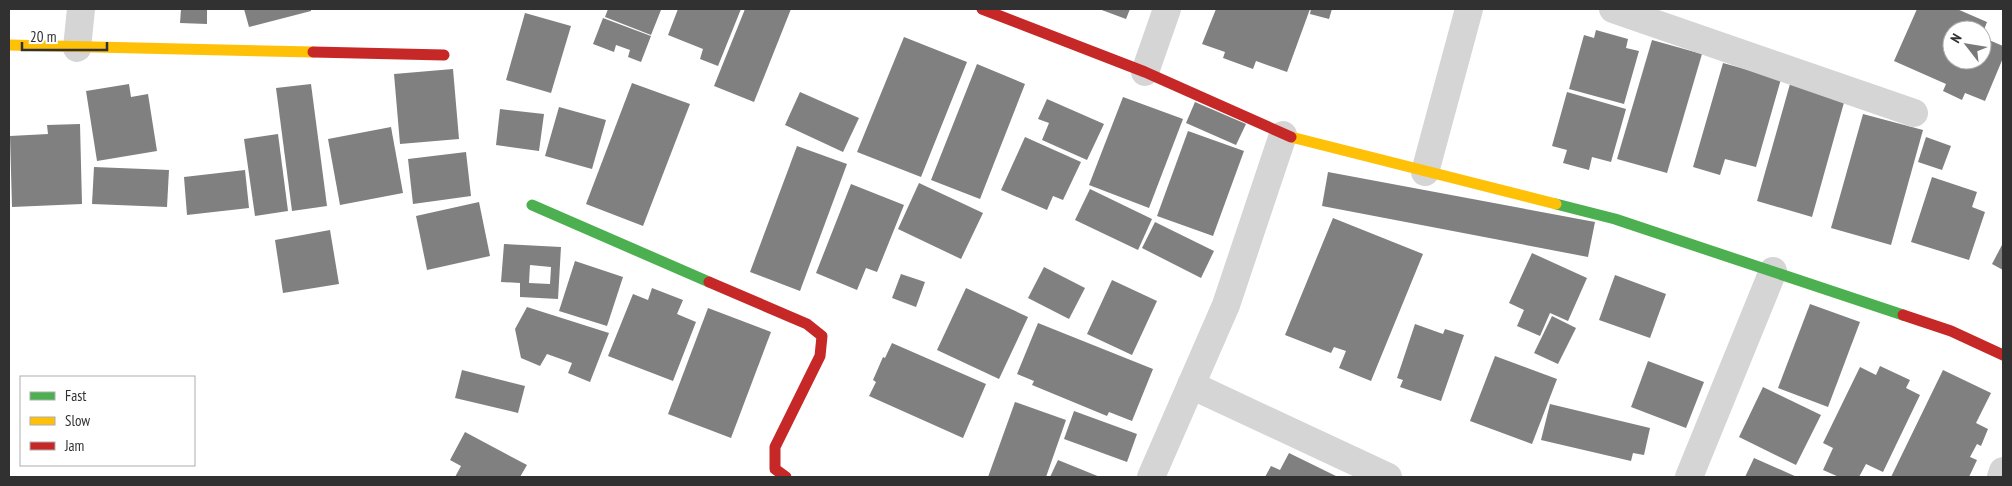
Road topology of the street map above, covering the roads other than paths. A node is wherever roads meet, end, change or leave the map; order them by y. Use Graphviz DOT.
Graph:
graph roads {
  1 [pos="81,9"];
  2 [pos="982,9"];
  3 [pos="1167,9"];
  4 [pos="1469,9"];
  5 [pos="1613,9"];
  6 [pos="9,45"];
  7 [pos="77,48"];
  8 [pos="444,55"];
  9 [pos="1146,72"];
  10 [pos="1914,113"];
  11 [pos="1282,135"];
  12 [pos="1425,172"];
  13 [pos="532,205"];
  14 [pos="1773,271"];
  15 [pos="2003,355"];
  16 [pos="1191,385"];
  17 [pos="2003,471"];
  18 [pos="786,477"];
  19 [pos="1151,477"];
  20 [pos="1388,477"];
  21 [pos="1689,477"];
  22 [pos="2001,477"];
  1 -- 7 [label="street"];
  2 -- 9 [label="street"];
  3 -- 9 [label="street"];
  4 -- 12 [label="street"];
  5 -- 10 [label="street"];
  6 -- 7 [label="street"];
  7 -- 8 [label="street"];
  9 -- 11 [label="street"];
  11 -- 12 [label="street"];
  11 -- 16 [label="street"];
  12 -- 14 [label="street"];
  13 -- 18 [label="street"];
  14 -- 15 [label="street"];
  14 -- 21 [label="street"];
  16 -- 19 [label="street"];
  16 -- 20 [label="street"];
  17 -- 22 [label="street"];
}
